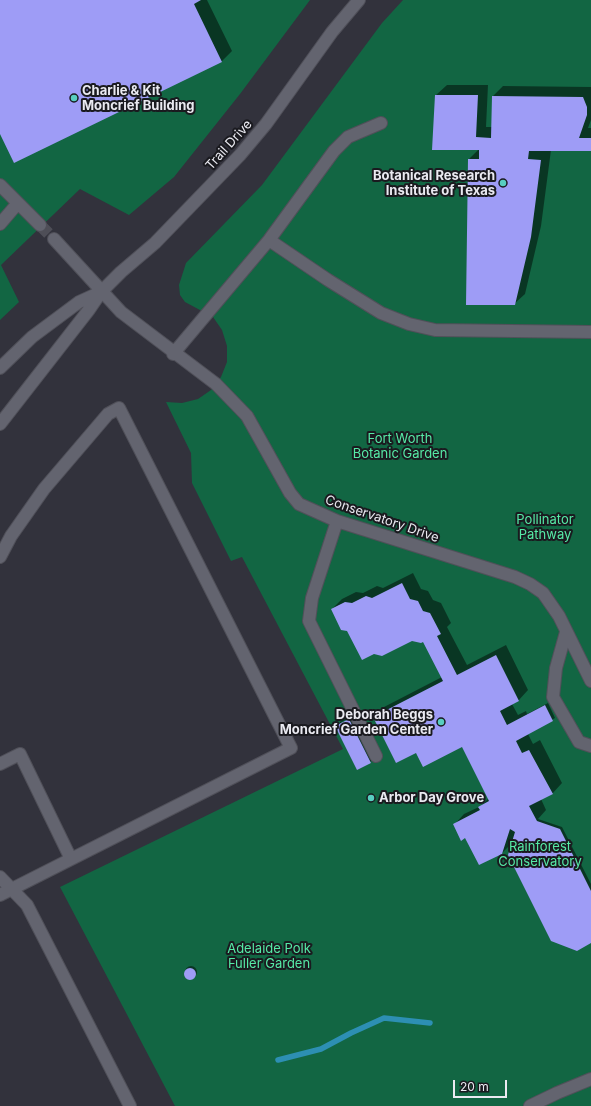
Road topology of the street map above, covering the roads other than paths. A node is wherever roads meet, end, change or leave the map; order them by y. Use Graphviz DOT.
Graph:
graph roads {
  1 [pos="359,0"];
  2 [pos="380,123"];
  3 [pos="0,185"];
  4 [pos="18,203"];
  5 [pos="0,224"];
  6 [pos="40,225"];
  7 [pos="54,238"];
  8 [pos="269,240"];
  9 [pos="101,292"];
  10 [pos="591,332"];
  11 [pos="173,354"];
  12 [pos="0,368"];
  13 [pos="0,424"];
  14 [pos="337,521"];
  15 [pos="0,556"];
  16 [pos="566,632"];
  17 [pos="586,658"];
  18 [pos="591,681"];
  19 [pos="591,746"];
  20 [pos="376,756"];
  21 [pos="0,764"];
  22 [pos="71,859"];
  23 [pos="0,877"];
  24 [pos="5,892"];
  25 [pos="591,1079"];
  26 [pos="130,1106"];
  27 [pos="530,1106"];
  1 -- 9 [label="street, Trail Drive"];
  2 -- 8 [label="street"];
  3 -- 4 [label="street"];
  4 -- 5 [label="street"];
  4 -- 6 [label="street"];
  7 -- 9 [label="street, Conservatory Drive"];
  8 -- 10 [label="street"];
  8 -- 11 [label="street"];
  9 -- 11 [label="street, Conservatory Drive"];
  9 -- 12 [label="street, Trail Drive"];
  9 -- 13 [label="street, Trail Drive"];
  11 -- 14 [label="street, Conservatory Drive"];
  14 -- 16 [label="street, Conservatory Drive"];
  14 -- 20 [label="street"];
  15 -- 22 [label="street"];
  16 -- 17 [label="street, Conservatory Drive"];
  16 -- 19 [label="street"];
  17 -- 18 [label="street, Conservatory Drive"];
  21 -- 22 [label="street"];
  22 -- 24 [label="street"];
  23 -- 24 [label="street"];
  24 -- 26 [label="street"];
  25 -- 27 [label="street"];
}
